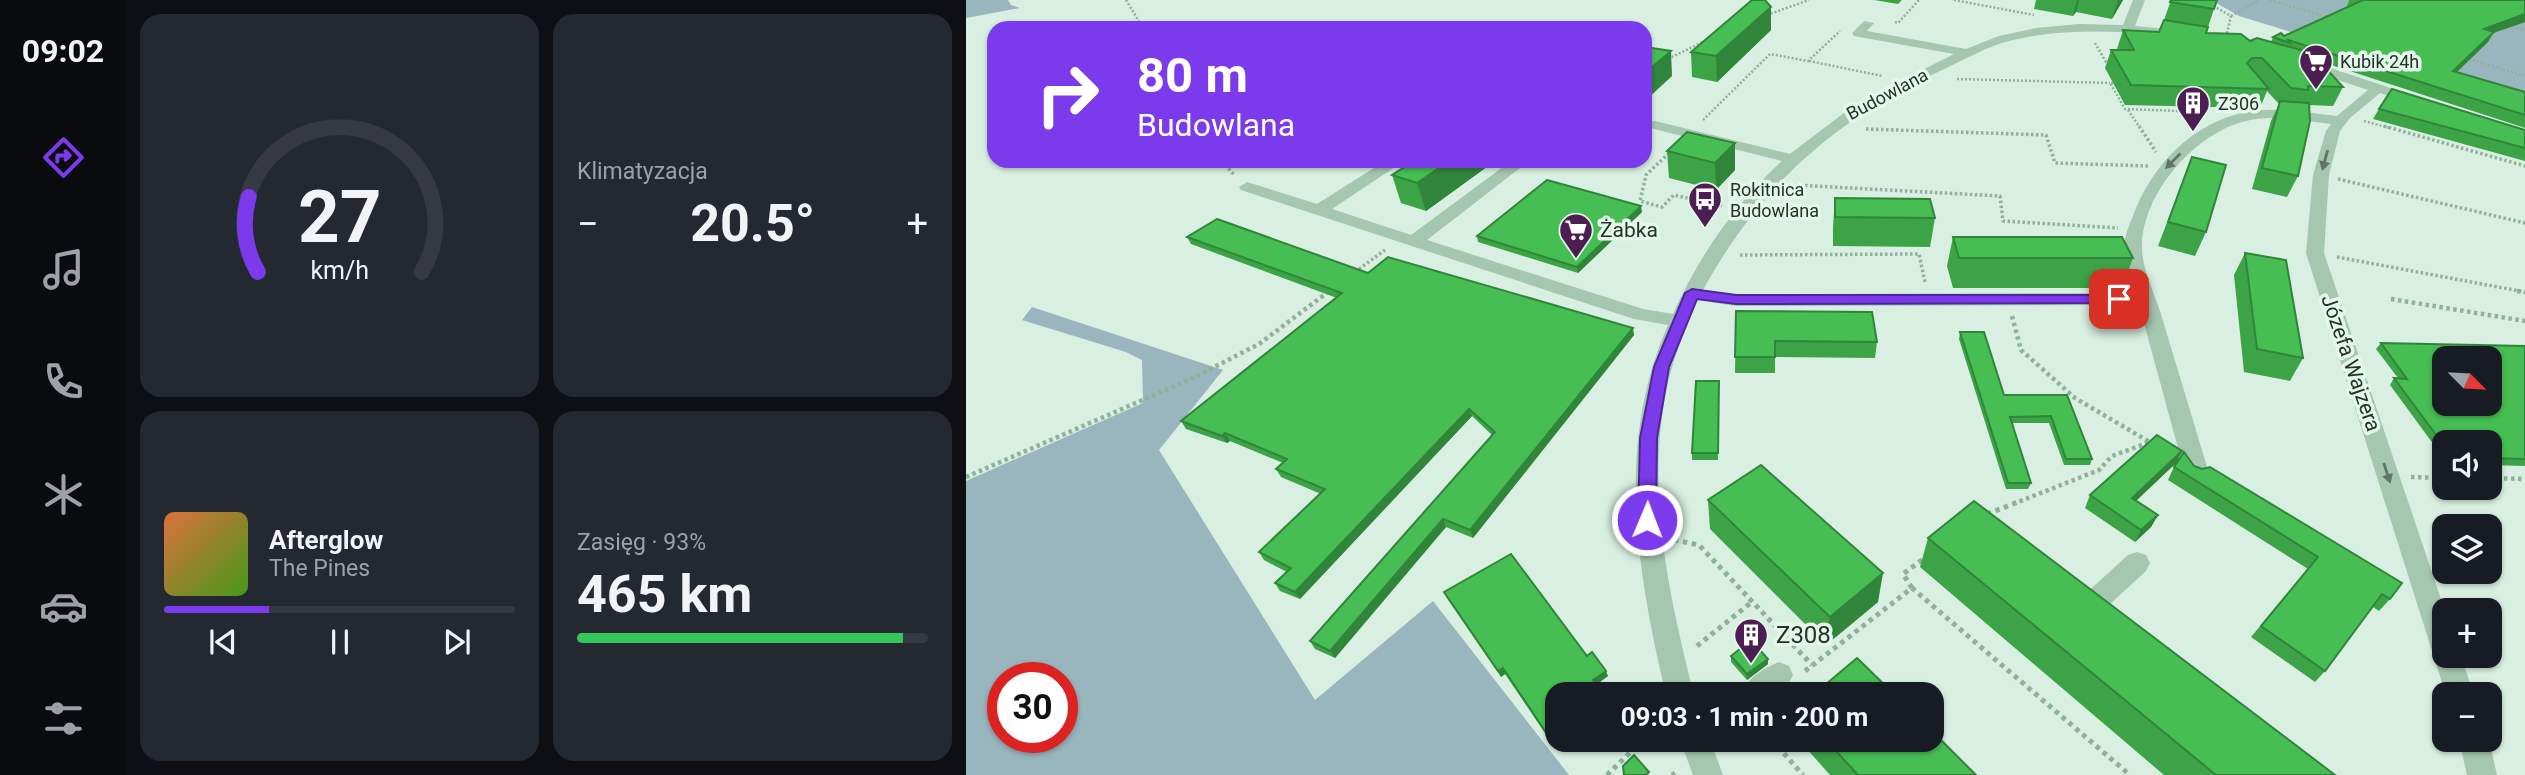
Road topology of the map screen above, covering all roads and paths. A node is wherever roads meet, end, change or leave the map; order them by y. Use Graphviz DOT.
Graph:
graph roads {
  1 [pos="1126,0"];
  2 [pos="1809,0"];
  3 [pos="1919,0"];
  4 [pos="1954,0"];
  5 [pos="2139,0"];
  6 [pos="2203,0"];
  7 [pos="2259,0"];
  8 [pos="2270,0"];
  9 [pos="2231,16"];
  10 [pos="1757,19"];
  11 [pos="2333,19"];
  12 [pos="1884,20"];
  13 [pos="1139,21"];
  14 [pos="2498,22"];
  15 [pos="1868,23"];
  16 [pos="1847,24"];
  17 [pos="2086,28"];
  18 [pos="2128,28"];
  19 [pos="2525,30"];
  20 [pos="1706,40"];
  21 [pos="2225,42"];
  22 [pos="1968,53"];
  23 [pos="2461,57"];
  24 [pos="1808,61"];
  25 [pos="2293,61"];
  26 [pos="1657,62"];
  27 [pos="2106,62"];
  28 [pos="2119,62"];
  29 [pos="2525,76"];
  30 [pos="1913,79"];
  31 [pos="2110,83"];
  32 [pos="2378,88"];
  33 [pos="2263,99"];
  34 [pos="2427,104"];
  35 [pos="2127,110"];
  36 [pos="2277,115"];
  37 [pos="2249,116"];
  38 [pos="2342,118"];
  39 [pos="1655,125"];
  40 [pos="1830,127"];
  41 [pos="1690,133"];
  42 [pos="1793,159"];
  43 [pos="2525,166"];
  44 [pos="2166,167"];
  45 [pos="1385,168"];
  46 [pos="1511,168"];
  47 [pos="2321,175"];
  48 [pos="1786,184"];
  49 [pos="1247,187"];
  50 [pos="1730,208"];
  51 [pos="1319,211"];
  52 [pos="2525,223"];
  53 [pos="2136,230"];
  54 [pos="1408,239"];
  55 [pos="2315,253"];
  56 [pos="1735,255"];
  57 [pos="1347,279"];
  58 [pos="1336,287"];
  59 [pos="2525,292"];
  60 [pos="1692,293"];
  61 [pos="2147,299"];
  62 [pos="2391,299"];
  63 [pos="1928,300"];
  64 [pos="1679,321"];
  65 [pos="2525,321"];
  66 [pos="2185,428"];
  67 [pos="2196,470"];
  68 [pos="966,477"];
  69 [pos="2389,477"];
  70 [pos="2432,478"];
  71 [pos="2502,478"];
  72 [pos="2525,479"];
  73 [pos="1983,516"];
  74 [pos="1649,535"];
  75 [pos="1933,552"];
  76 [pos="2137,563"];
  77 [pos="1912,588"];
  78 [pos="1753,601"];
  79 [pos="2432,610"];
  80 [pos="2124,631"];
  81 [pos="1697,646"];
  82 [pos="1812,665"];
  83 [pos="1791,674"];
  84 [pos="1677,682"];
  85 [pos="1777,682"];
  86 [pos="1631,752"];
  87 [pos="1700,752"];
  88 [pos="1782,752"];
  89 [pos="2477,752"];
  90 [pos="1607,775"];
  91 [pos="1709,775"];
  92 [pos="1802,775"];
  93 [pos="2130,775"];
  94 [pos="2482,775"];
  1 -- 13 [label="path"];
  2 -- 10 [label="path"];
  3 -- 12 [label="path"];
  4 -- 17 [label="path"];
  5 -- 18 [label="street"];
  6 -- 9 [label="path"];
  7 -- 9 [label="path"];
  8 -- 11 [label="path"];
  9 -- 21 [label="path"];
  14 -- 19 [label="path"];
  15 -- 22 [label="street"];
  16 -- 24 [label="path"];
  17 -- 18 [label="street, Budowlana"];
  17 -- 22 [label="street, Budowlana"];
  17 -- 27 [label="path"];
  18 -- 21 [label="street, Budowlana"];
  20 -- 26 [label="path"];
  22 -- 30 [label="street, Budowlana"];
  23 -- 29 [label="path"];
  24 -- 30 [label="path"];
  24 -- 41 [label="path"];
  25 -- 32 [label="street"];
  27 -- 28 [label="path"];
  27 -- 31 [label="path"];
  30 -- 31 [label="path"];
  30 -- 40 [label="street, Budowlana"];
  31 -- 35 [label="path"];
  32 -- 34 [label="street"];
  32 -- 38 [label="street"];
  33 -- 36 [label="street"];
  35 -- 37 [label="path"];
  35 -- 44 [label="path"];
  36 -- 37 [label="street"];
  36 -- 38 [label="street"];
  37 -- 44 [label="street, one-way"];
  38 -- 43 [label="path"];
  38 -- 47 [label="street, Józefa Wajzera, one-way"];
  39 -- 41 [label="street"];
  40 -- 42 [label="street, Budowlana"];
  40 -- 44 [label="path"];
  41 -- 42 [label="street"];
  41 -- 50 [label="path"];
  42 -- 60 [label="street, Budowlana"];
  44 -- 53 [label="street"];
  45 -- 51 [label="street"];
  46 -- 54 [label="street"];
  47 -- 52 [label="path"];
  47 -- 55 [label="street, Józefa Wajzera"];
  48 -- 53 [label="path"];
  49 -- 51 [label="street"];
  51 -- 54 [label="street"];
  53 -- 61 [label="street"];
  54 -- 57 [label="path"];
  54 -- 64 [label="street"];
  55 -- 59 [label="path"];
  55 -- 69 [label="street, Józefa Wajzera, one-way"];
  56 -- 63 [label="path"];
  58 -- 68 [label="path"];
  60 -- 63 [label="street"];
  60 -- 64 [label="street, Budowlana"];
  61 -- 63 [label="street"];
  61 -- 66 [label="street"];
  62 -- 65 [label="path"];
  64 -- 74 [label="street, Budowlana"];
  66 -- 67 [label="street"];
  66 -- 73 [label="path"];
  69 -- 70 [label="path"];
  69 -- 79 [label="street, Józefa Wajzera"];
  71 -- 72 [label="path"];
  74 -- 78 [label="path"];
  74 -- 84 [label="street, Budowlana"];
  75 -- 77 [label="path"];
  76 -- 80 [label="street"];
  77 -- 82 [label="path"];
  77 -- 93 [label="path"];
  78 -- 81 [label="path"];
  78 -- 82 [label="path"];
  82 -- 83 [label="path"];
  83 -- 85 [label="street"];
  86 -- 90 [label="path"];
  87 -- 91 [label="street"];
  88 -- 92 [label="path"];
  89 -- 94 [label="street"];
}
